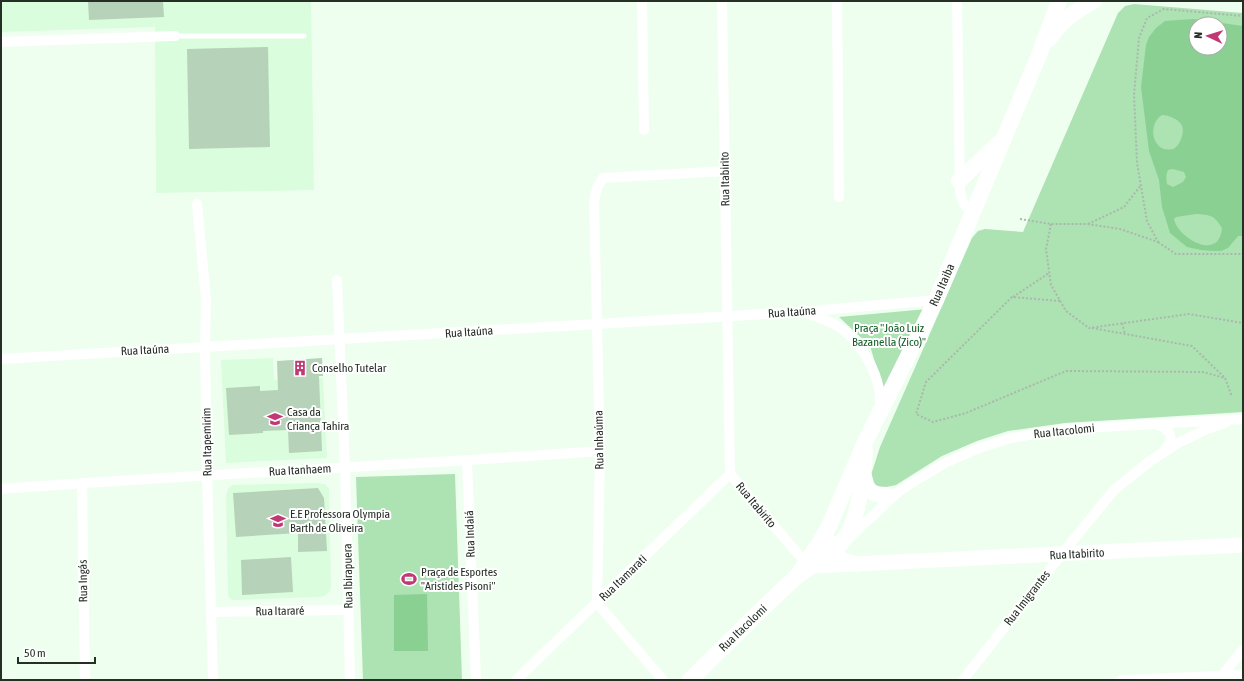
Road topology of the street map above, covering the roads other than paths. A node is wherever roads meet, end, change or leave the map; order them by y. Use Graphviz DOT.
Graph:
graph roads {
  1 [pos="642,1"];
  2 [pos="722,1"];
  3 [pos="837,1"];
  4 [pos="957,1"];
  5 [pos="1059,1"];
  6 [pos="1094,1"];
  7 [pos="175,36"];
  8 [pos="304,36"];
  9 [pos="1,42"];
  10 [pos="1039,55"];
  11 [pos="644,130"];
  12 [pos="1005,136"];
  13 [pos="725,171"];
  14 [pos="960,181"];
  15 [pos="839,197"];
  16 [pos="197,204"];
  17 [pos="972,214"];
  18 [pos="337,280"];
  19 [pos="936,300"];
  20 [pos="800,312"];
  21 [pos="727,316"];
  22 [pos="597,324"];
  23 [pos="340,340"];
  24 [pos="205,347"];
  25 [pos="1,359"];
  26 [pos="880,414"];
  27 [pos="1241,419"];
  28 [pos="1156,424"];
  29 [pos="866,440"];
  30 [pos="600,451"];
  31 [pos="1163,453"];
  32 [pos="468,461"];
  33 [pos="345,468"];
  34 [pos="730,474"];
  35 [pos="207,475"];
  36 [pos="864,476"];
  37 [pos="82,483"];
  38 [pos="1,489"];
  39 [pos="893,493"];
  40 [pos="858,501"];
  41 [pos="837,507"];
  42 [pos="829,526"];
  43 [pos="1243,545"];
  44 [pos="834,550"];
  45 [pos="1062,555"];
  46 [pos="810,564"];
  47 [pos="857,564"];
  48 [pos="597,602"];
  49 [pos="348,610"];
  50 [pos="211,612"];
  51 [pos="1243,650"];
  52 [pos="1243,675"];
  53 [pos="1220,678"];
  54 [pos="85,680"];
  55 [pos="213,680"];
  56 [pos="350,680"];
  57 [pos="476,680"];
  58 [pos="516,680"];
  59 [pos="663,680"];
  60 [pos="690,680"];
  61 [pos="962,680"];
  62 [pos="1121,680"];
  1 -- 11 [label="street"];
  2 -- 13 [label="street, Rua Itabirito"];
  3 -- 15 [label="street"];
  4 -- 14 [label="street"];
  5 -- 10 [label="main road, Rua Itaiba"];
  6 -- 10 [label="main road, Rua Itaiba"];
  7 -- 8 [label="lane"];
  7 -- 9 [label="street"];
  10 -- 12 [label="main road, Rua Itaiba"];
  12 -- 14 [label="main road"];
  12 -- 17 [label="main road, Rua Itaiba"];
  13 -- 21 [label="street, Rua Itabirito"];
  13 -- 22 [label="street, Rua Inhaúma"];
  14 -- 17 [label="street"];
  16 -- 24 [label="street, Rua Itapemirim"];
  17 -- 19 [label="main road, Rua Itaiba"];
  18 -- 23 [label="street, Rua Ibirapuera"];
  19 -- 20 [label="street, Rua Itaúna"];
  19 -- 26 [label="main road, Rua Itaiba"];
  20 -- 21 [label="street, Rua Itaúna"];
  20 -- 26 [label="street"];
  21 -- 22 [label="street, Rua Itaúna"];
  21 -- 34 [label="street, Rua Itabirito"];
  22 -- 23 [label="street, Rua Itaúna"];
  22 -- 30 [label="street, Rua Inhaúma"];
  23 -- 24 [label="street, Rua Itaúna"];
  23 -- 33 [label="street, Rua Ibirapuera"];
  24 -- 25 [label="street, Rua Itaúna"];
  24 -- 35 [label="street, Rua Itapemirim"];
  26 -- 29 [label="main road, Rua Itaiba"];
  27 -- 28 [label="street, Rua Itacolomi"];
  27 -- 31 [label="street, Rua Imigrantes"];
  28 -- 31 [label="street"];
  28 -- 39 [label="street, Rua Itacolomi"];
  29 -- 36 [label="main road, Rua Itaiba"];
  29 -- 41 [label="main road, Rua Itaiba"];
  30 -- 32 [label="street, Rua Itanhaem"];
  30 -- 48 [label="street, Rua Inhaúma"];
  31 -- 45 [label="street, Rua Imigrantes"];
  32 -- 33 [label="street, Rua Itanhaem"];
  32 -- 57 [label="street, Rua Indaiá"];
  33 -- 35 [label="street, Rua Itanhaem"];
  33 -- 49 [label="street, Rua Ibirapuera"];
  34 -- 46 [label="street, Rua Itabirito"];
  34 -- 48 [label="street, Rua Itamarati"];
  35 -- 37 [label="street, Rua Itanhaem"];
  35 -- 50 [label="street, Rua Itapemirim"];
  36 -- 39 [label="main road"];
  36 -- 40 [label="main road, Rua Itaiba"];
  37 -- 38 [label="street, Rua Itanhaem"];
  37 -- 54 [label="street, Rua Ingás"];
  39 -- 40 [label="street, Rua Itacolomi"];
  39 -- 44 [label="street, Rua Itacolomi"];
  40 -- 41 [label="main road"];
  40 -- 44 [label="main road, Rua Itaiba"];
  41 -- 42 [label="main road, Rua Itaiba"];
  42 -- 44 [label="main road"];
  42 -- 46 [label="main road, Rua Itaiba"];
  43 -- 45 [label="street, Rua Itabirito"];
  44 -- 46 [label="main road, Rua Itaiba"];
  44 -- 47 [label="main road"];
  45 -- 47 [label="street, Rua Itabirito"];
  45 -- 61 [label="street, Rua Imigrantes"];
  46 -- 47 [label="street, Rua Itabirito"];
  46 -- 60 [label="main road, Rua Itacolomi"];
  48 -- 58 [label="street, Rua Itamarati"];
  48 -- 59 [label="street"];
  49 -- 50 [label="street, Rua Itararé"];
  49 -- 56 [label="street, Rua Ibirapuera"];
  50 -- 55 [label="street, Rua Itapemirim"];
  51 -- 53 [label="street"];
  52 -- 53 [label="street"];
  53 -- 62 [label="street"];
}
